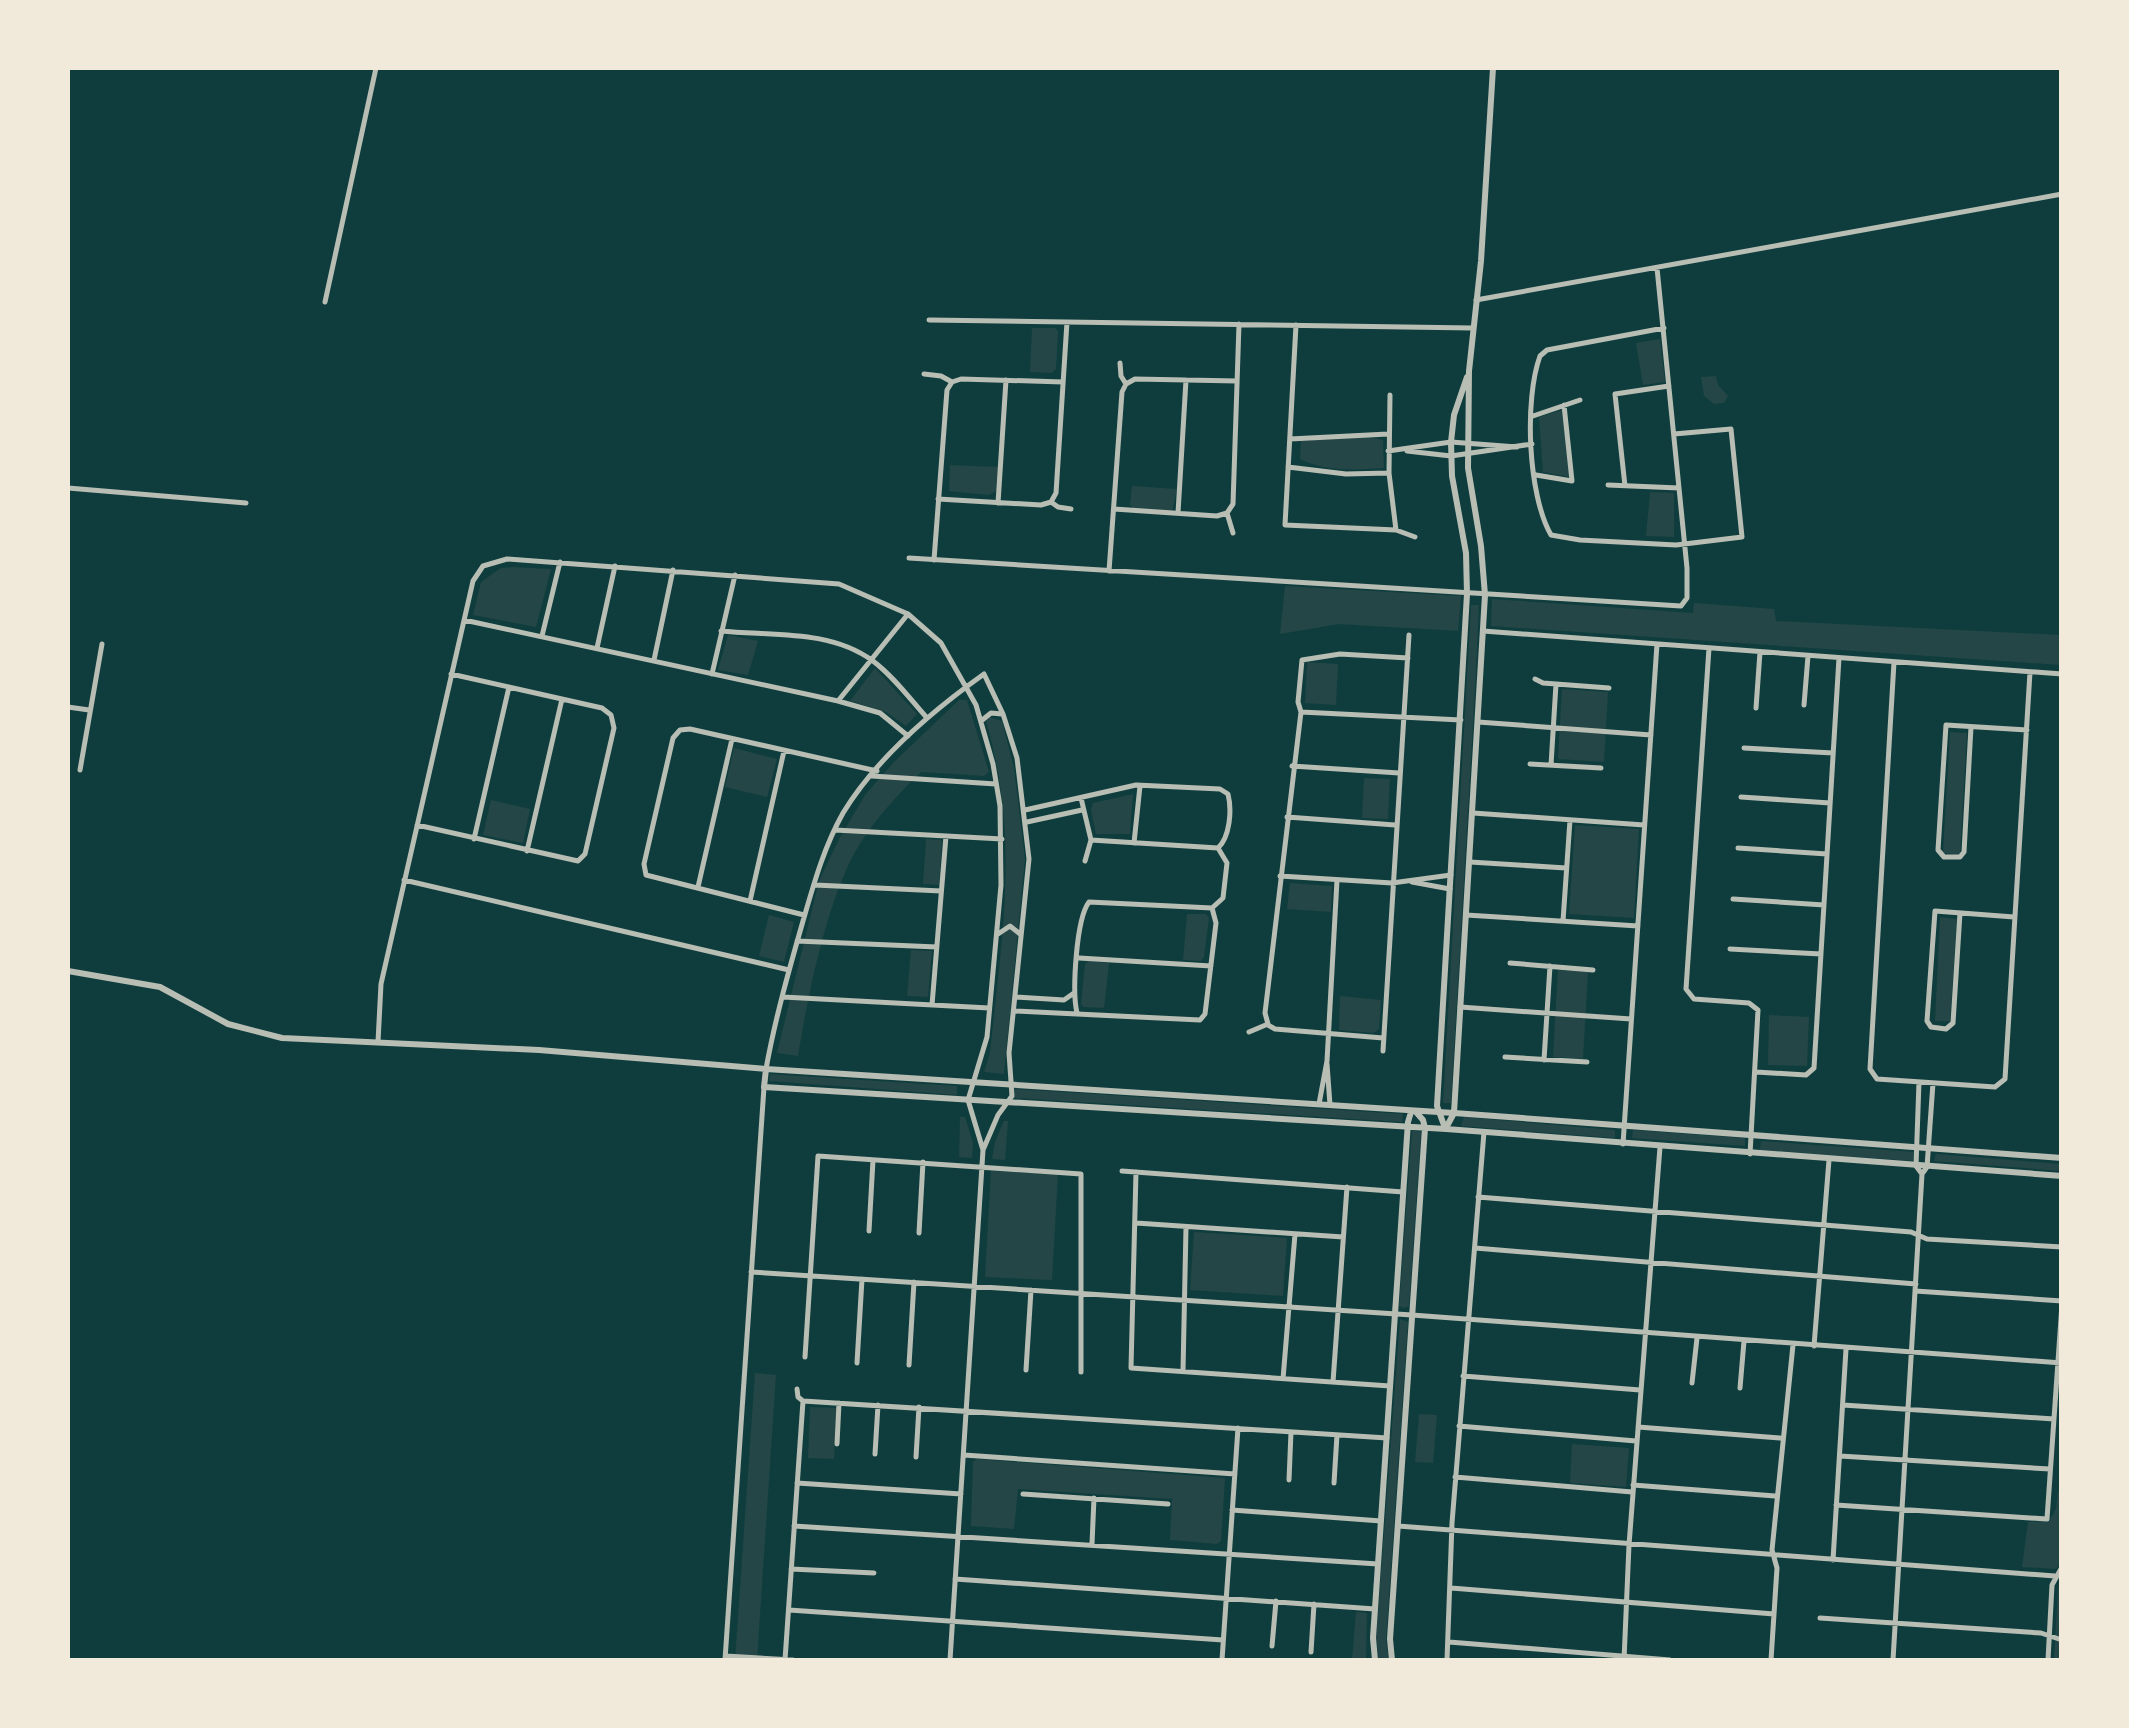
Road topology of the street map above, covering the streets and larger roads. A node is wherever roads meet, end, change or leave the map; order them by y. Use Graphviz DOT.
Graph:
graph roads {
  1 [pos="376,68"];
  2 [pos="1494,68"];
  3 [pos="2062,194"];
  4 [pos="1657,268"];
  5 [pos="1476,300"];
  6 [pos="325,302"];
  7 [pos="929,320"];
  8 [pos="1067,322"];
  9 [pos="1239,324"];
  10 [pos="1296,325"];
  11 [pos="1472,328"];
  12 [pos="1664,328"];
  13 [pos="1120,363"];
  14 [pos="1469,371"];
  15 [pos="924,374"];
  16 [pos="1006,380"];
  17 [pos="1186,380"];
  18 [pos="1236,380"];
  19 [pos="952,382"];
  20 [pos="1063,382"];
  21 [pos="1126,384"];
  22 [pos="1669,386"];
  23 [pos="1390,395"];
  24 [pos="1580,400"];
  25 [pos="1564,406"];
  26 [pos="1532,416"];
  27 [pos="1388,434"];
  28 [pos="1674,434"];
  29 [pos="1290,439"];
  30 [pos="1451,442"];
  31 [pos="1468,442"];
  32 [pos="1532,444"];
  33 [pos="1516,446"];
  34 [pos="1404,450"];
  35 [pos="1388,451"];
  36 [pos="1468,455"];
  37 [pos="1450,456"];
  38 [pos="1288,467"];
  39 [pos="1389,473"];
  40 [pos="1535,475"];
  41 [pos="1608,485"];
  42 [pos="1624,486"];
  43 [pos="68,488"];
  44 [pos="1679,488"];
  45 [pos="938,498"];
  46 [pos="998,502"];
  47 [pos="1052,502"];
  48 [pos="246,503"];
  49 [pos="1071,509"];
  50 [pos="1114,509"];
  51 [pos="1227,513"];
  52 [pos="1178,514"];
  53 [pos="1396,530"];
  54 [pos="1232,533"];
  55 [pos="1415,537"];
  56 [pos="1684,545"];
  57 [pos="908,558"];
  58 [pos="934,560"];
  59 [pos="560,562"];
  60 [pos="615,566"];
  61 [pos="673,570"];
  62 [pos="1109,571"];
  63 [pos="735,575"];
  64 [pos="1468,594"];
  65 [pos="1485,595"];
  66 [pos="908,614"];
  67 [pos="464,620"];
  68 [pos="721,630"];
  69 [pos="1483,631"];
  70 [pos="1409,635"];
  71 [pos="542,636"];
  72 [pos="102,644"];
  73 [pos="1657,644"];
  74 [pos="597,648"];
  75 [pos="1709,648"];
  76 [pos="1760,652"];
  77 [pos="1808,656"];
  78 [pos="1408,658"];
  79 [pos="1839,658"];
  80 [pos="872,660"];
  81 [pos="654,661"];
  82 [pos="1894,662"];
  83 [pos="2030,672"];
  84 [pos="451,674"];
  85 [pos="712,674"];
  86 [pos="2062,674"];
  87 [pos="1535,679"];
  88 [pos="1463,684"];
  89 [pos="1556,684"];
  90 [pos="1480,685"];
  91 [pos="967,686"];
  92 [pos="508,687"];
  93 [pos="1610,688"];
  94 [pos="562,699"];
  95 [pos="838,701"];
  96 [pos="1804,704"];
  97 [pos="68,707"];
  98 [pos="1756,708"];
  99 [pos="90,710"];
  100 [pos="1301,712"];
  101 [pos="1004,716"];
  102 [pos="1402,716"];
  103 [pos="927,718"];
  104 [pos="1461,720"];
  105 [pos="981,721"];
  106 [pos="1478,722"];
  107 [pos="1971,726"];
  108 [pos="1554,728"];
  109 [pos="2026,730"];
  110 [pos="1651,735"];
  111 [pos="908,736"];
  112 [pos="732,738"];
  113 [pos="1744,748"];
  114 [pos="784,752"];
  115 [pos="1833,753"];
  116 [pos="1530,764"];
  117 [pos="1551,765"];
  118 [pos="1292,766"];
  119 [pos="1600,768"];
  120 [pos="80,770"];
  121 [pos="874,773"];
  122 [pos="1399,773"];
  123 [pos="996,784"];
  124 [pos="1140,785"];
  125 [pos="1081,798"];
  126 [pos="1741,798"];
  127 [pos="1830,804"];
  128 [pos="1025,810"];
  129 [pos="1084,810"];
  130 [pos="1472,813"];
  131 [pos="1287,817"];
  132 [pos="1570,820"];
  133 [pos="1026,822"];
  134 [pos="416,825"];
  135 [pos="1396,825"];
  136 [pos="1644,825"];
  137 [pos="834,830"];
  138 [pos="946,836"];
  139 [pos="474,839"];
  140 [pos="1002,839"];
  141 [pos="1091,840"];
  142 [pos="1134,843"];
  143 [pos="1218,848"];
  144 [pos="1738,848"];
  145 [pos="527,851"];
  146 [pos="1827,854"];
  147 [pos="1085,861"];
  148 [pos="1469,862"];
  149 [pos="1566,868"];
  150 [pos="1280,876"];
  151 [pos="1451,876"];
  152 [pos="404,880"];
  153 [pos="1338,880"];
  154 [pos="1410,882"];
  155 [pos="1392,883"];
  156 [pos="814,884"];
  157 [pos="697,888"];
  158 [pos="1450,889"];
  159 [pos="942,891"];
  160 [pos="1733,899"];
  161 [pos="750,902"];
  162 [pos="1824,905"];
  163 [pos="1212,908"];
  164 [pos="1960,914"];
  165 [pos="1466,915"];
  166 [pos="805,916"];
  167 [pos="2015,918"];
  168 [pos="1563,921"];
  169 [pos="1638,926"];
  170 [pos="998,934"];
  171 [pos="1021,936"];
  172 [pos="797,941"];
  173 [pos="936,947"];
  174 [pos="1730,949"];
  175 [pos="1821,954"];
  176 [pos="1078,958"];
  177 [pos="1510,964"];
  178 [pos="1211,966"];
  179 [pos="1550,966"];
  180 [pos="788,970"];
  181 [pos="1593,970"];
  182 [pos="68,971"];
  183 [pos="1444,988"];
  184 [pos="1461,989"];
  185 [pos="1075,990"];
  186 [pos="783,997"];
  187 [pos="1014,998"];
  188 [pos="932,1005"];
  189 [pos="1460,1007"];
  190 [pos="990,1008"];
  191 [pos="1013,1011"];
  192 [pos="1078,1014"];
  193 [pos="1547,1014"];
  194 [pos="1631,1019"];
  195 [pos="1268,1024"];
  196 [pos="1248,1032"];
  197 [pos="1328,1034"];
  198 [pos="1384,1038"];
  199 [pos="378,1042"];
  200 [pos="1383,1051"];
  201 [pos="2062,1055"];
  202 [pos="1505,1057"];
  203 [pos="1544,1060"];
  204 [pos="1327,1061"];
  205 [pos="1586,1062"];
  206 [pos="766,1070"];
  207 [pos="1755,1072"];
  208 [pos="973,1082"];
  209 [pos="1926,1082"];
  210 [pos="1012,1085"];
  211 [pos="764,1087"];
  212 [pos="2062,1089"];
  213 [pos="968,1100"];
  214 [pos="1010,1102"];
  215 [pos="1318,1104"];
  216 [pos="1330,1105"];
  217 [pos="1413,1111"];
  218 [pos="1438,1112"];
  219 [pos="1454,1113"];
  220 [pos="1407,1127"];
  221 [pos="1624,1127"];
  222 [pos="1425,1128"];
  223 [pos="1446,1129"];
  224 [pos="1484,1132"];
  225 [pos="1751,1136"];
  226 [pos="1623,1144"];
  227 [pos="1660,1146"];
  228 [pos="1916,1148"];
  229 [pos="1929,1149"];
  230 [pos="982,1150"];
  231 [pos="1750,1154"];
  232 [pos="2062,1158"];
  233 [pos="873,1160"];
  234 [pos="1829,1160"];
  235 [pos="923,1162"];
  236 [pos="982,1166"];
  237 [pos="1916,1166"];
  238 [pos="1122,1171"];
  239 [pos="1924,1171"];
  240 [pos="1136,1172"];
  241 [pos="2062,1176"];
  242 [pos="1347,1188"];
  243 [pos="1403,1192"];
  244 [pos="1478,1198"];
  245 [pos="1655,1212"];
  246 [pos="1136,1223"];
  247 [pos="1824,1226"];
  248 [pos="1186,1227"];
  249 [pos="869,1231"];
  250 [pos="919,1233"];
  251 [pos="1294,1234"];
  252 [pos="1919,1235"];
  253 [pos="1343,1237"];
  254 [pos="2062,1247"];
  255 [pos="1474,1248"];
  256 [pos="1651,1263"];
  257 [pos="750,1272"];
  258 [pos="810,1276"];
  259 [pos="1820,1276"];
  260 [pos="862,1279"];
  261 [pos="914,1282"];
  262 [pos="974,1286"];
  263 [pos="1916,1287"];
  264 [pos="1031,1290"];
  265 [pos="1082,1293"];
  266 [pos="1133,1297"];
  267 [pos="1185,1300"];
  268 [pos="2062,1302"];
  269 [pos="1289,1307"];
  270 [pos="1338,1310"];
  271 [pos="1395,1314"];
  272 [pos="1412,1315"];
  273 [pos="1468,1319"];
  274 [pos="1646,1334"];
  275 [pos="1696,1338"];
  276 [pos="1744,1341"];
  277 [pos="1792,1345"];
  278 [pos="1814,1346"];
  279 [pos="1846,1349"];
  280 [pos="1912,1354"];
  281 [pos="805,1357"];
  282 [pos="857,1363"];
  283 [pos="2060,1363"];
  284 [pos="909,1365"];
  285 [pos="1026,1370"];
  286 [pos="1182,1371"];
  287 [pos="1081,1372"];
  288 [pos="1464,1376"];
  289 [pos="1283,1378"];
  290 [pos="1333,1382"];
  291 [pos="1692,1383"];
  292 [pos="1390,1386"];
  293 [pos="1740,1388"];
  294 [pos="797,1389"];
  295 [pos="1641,1390"];
  296 [pos="803,1400"];
  297 [pos="839,1402"];
  298 [pos="878,1404"];
  299 [pos="1843,1405"];
  300 [pos="919,1407"];
  301 [pos="967,1409"];
  302 [pos="1908,1410"];
  303 [pos="2054,1419"];
  304 [pos="1459,1426"];
  305 [pos="1638,1427"];
  306 [pos="1238,1428"];
  307 [pos="1291,1432"];
  308 [pos="1337,1435"];
  309 [pos="1387,1438"];
  310 [pos="1781,1438"];
  311 [pos="1637,1441"];
  312 [pos="837,1444"];
  313 [pos="875,1454"];
  314 [pos="964,1455"];
  315 [pos="1840,1456"];
  316 [pos="916,1457"];
  317 [pos="1905,1460"];
  318 [pos="2050,1469"];
  319 [pos="1235,1474"];
  320 [pos="1455,1477"];
  321 [pos="1289,1480"];
  322 [pos="797,1483"];
  323 [pos="1334,1483"];
  324 [pos="1633,1488"];
  325 [pos="961,1494"];
  326 [pos="1023,1494"];
  327 [pos="1776,1496"];
  328 [pos="1094,1498"];
  329 [pos="1168,1504"];
  330 [pos="1836,1505"];
  331 [pos="1232,1510"];
  332 [pos="1902,1510"];
  333 [pos="1381,1521"];
  334 [pos="794,1526"];
  335 [pos="1398,1526"];
  336 [pos="1452,1531"];
  337 [pos="958,1535"];
  338 [pos="1092,1544"];
  339 [pos="1628,1545"];
  340 [pos="1229,1554"];
  341 [pos="1774,1556"];
  342 [pos="1833,1560"];
  343 [pos="1378,1564"];
  344 [pos="1899,1565"];
  345 [pos="2062,1567"];
  346 [pos="791,1569"];
  347 [pos="874,1574"];
  348 [pos="2055,1576"];
  349 [pos="955,1580"];
  350 [pos="2052,1585"];
  351 [pos="2062,1586"];
  352 [pos="1451,1588"];
  353 [pos="1226,1598"];
  354 [pos="1276,1601"];
  355 [pos="1626,1602"];
  356 [pos="1314,1604"];
  357 [pos="1375,1609"];
  358 [pos="788,1610"];
  359 [pos="1774,1614"];
  360 [pos="1820,1618"];
  361 [pos="952,1621"];
  362 [pos="1895,1623"];
  363 [pos="2049,1636"];
  364 [pos="1224,1640"];
  365 [pos="2062,1640"];
  366 [pos="1448,1642"];
  367 [pos="1272,1646"];
  368 [pos="1310,1652"];
  369 [pos="725,1658"];
  370 [pos="1624,1659"];
  371 [pos="785,1660"];
  372 [pos="793,1660"];
  373 [pos="950,1660"];
  374 [pos="1222,1660"];
  375 [pos="1375,1660"];
  376 [pos="1392,1660"];
  377 [pos="1447,1660"];
  378 [pos="1670,1660"];
  379 [pos="1771,1660"];
  380 [pos="1893,1660"];
  381 [pos="2048,1660"];
  1 -- 6 [label="street"];
  2 -- 5 [label="street"];
  3 -- 4 [label="street"];
  4 -- 5 [label="street"];
  4 -- 12 [label="street"];
  5 -- 11 [label="street"];
  7 -- 8 [label="street"];
  8 -- 9 [label="street"];
  8 -- 20 [label="street"];
  9 -- 10 [label="street"];
  9 -- 18 [label="street"];
  10 -- 11 [label="street"];
  10 -- 29 [label="street"];
  11 -- 14 [label="street"];
  12 -- 22 [label="street"];
  12 -- 26 [label="street"];
  13 -- 21 [label="street"];
  14 -- 30 [label="street"];
  14 -- 31 [label="street"];
  15 -- 19 [label="street"];
  16 -- 19 [label="street"];
  16 -- 20 [label="street"];
  16 -- 46 [label="street"];
  17 -- 18 [label="street"];
  17 -- 21 [label="street"];
  17 -- 52 [label="street"];
  18 -- 51 [label="street"];
  19 -- 45 [label="street"];
  20 -- 47 [label="street"];
  21 -- 50 [label="street"];
  22 -- 28 [label="street"];
  22 -- 42 [label="street"];
  23 -- 27 [label="street"];
  24 -- 25 [label="street"];
  25 -- 26 [label="street"];
  25 -- 40 [label="street"];
  26 -- 32 [label="street"];
  27 -- 29 [label="street"];
  27 -- 35 [label="street"];
  28 -- 44 [label="street"];
  28 -- 56 [label="street"];
  29 -- 38 [label="street"];
  30 -- 31 [label="street"];
  30 -- 34 [label="street"];
  30 -- 37 [label="street"];
  31 -- 33 [label="street"];
  31 -- 36 [label="street"];
  32 -- 33 [label="street"];
  32 -- 40 [label="street"];
  33 -- 36 [label="street"];
  34 -- 35 [label="street"];
  34 -- 37 [label="street"];
  35 -- 39 [label="street"];
  36 -- 37 [label="street"];
  36 -- 65 [label="street"];
  37 -- 64 [label="street"];
  38 -- 39 [label="street"];
  38 -- 53 [label="street"];
  39 -- 53 [label="street"];
  40 -- 56 [label="street"];
  41 -- 42 [label="street"];
  42 -- 44 [label="street"];
  43 -- 48 [label="street"];
  44 -- 56 [label="street"];
  45 -- 46 [label="street"];
  45 -- 58 [label="street"];
  46 -- 47 [label="street"];
  47 -- 49 [label="street"];
  50 -- 52 [label="street"];
  50 -- 62 [label="street"];
  51 -- 52 [label="street"];
  51 -- 54 [label="street"];
  53 -- 55 [label="street"];
  56 -- 65 [label="street"];
  57 -- 58 [label="street"];
  58 -- 62 [label="street"];
  59 -- 60 [label="street"];
  59 -- 67 [label="street"];
  59 -- 71 [label="street"];
  60 -- 61 [label="street"];
  60 -- 74 [label="street"];
  61 -- 63 [label="street"];
  61 -- 81 [label="street"];
  62 -- 64 [label="street"];
  63 -- 66 [label="street"];
  63 -- 68 [label="street"];
  64 -- 65 [label="street"];
  64 -- 88 [label="street"];
  65 -- 69 [label="street"];
  66 -- 80 [label="street"];
  66 -- 91 [label="street"];
  67 -- 71 [label="street"];
  67 -- 84 [label="street"];
  68 -- 80 [label="street"];
  68 -- 85 [label="street"];
  69 -- 73 [label="street"];
  69 -- 90 [label="street"];
  70 -- 78 [label="street"];
  71 -- 74 [label="street"];
  72 -- 99 [label="street"];
  73 -- 75 [label="street"];
  73 -- 110 [label="street"];
  74 -- 81 [label="street"];
  75 -- 76 [label="street"];
  75 -- 207 [label="street"];
  76 -- 77 [label="street"];
  76 -- 98 [label="street"];
  77 -- 79 [label="street"];
  77 -- 96 [label="street"];
  78 -- 100 [label="street"];
  78 -- 102 [label="street"];
  79 -- 82 [label="street"];
  79 -- 115 [label="street"];
  80 -- 95 [label="street"];
  80 -- 103 [label="street"];
  81 -- 85 [label="street"];
  82 -- 83 [label="street"];
  82 -- 209 [label="street"];
  83 -- 86 [label="street"];
  83 -- 109 [label="street"];
  84 -- 92 [label="street"];
  84 -- 134 [label="street"];
  85 -- 95 [label="street"];
  87 -- 89 [label="street"];
  88 -- 90 [label="street"];
  88 -- 104 [label="street"];
  89 -- 93 [label="street"];
  89 -- 108 [label="street"];
  90 -- 106 [label="street"];
  91 -- 101 [label="street"];
  91 -- 103 [label="street"];
  91 -- 105 [label="street"];
  92 -- 94 [label="street"];
  92 -- 139 [label="street"];
  94 -- 145 [label="street"];
  94 -- 145 [label="street"];
  95 -- 111 [label="street"];
  97 -- 99 [label="street"];
  99 -- 120 [label="street"];
  100 -- 102 [label="street"];
  100 -- 118 [label="street"];
  101 -- 105 [label="street"];
  101 -- 128 [label="street"];
  102 -- 104 [label="street"];
  102 -- 122 [label="street"];
  103 -- 111 [label="street"];
  104 -- 151 [label="street"];
  105 -- 123 [label="street"];
  106 -- 108 [label="street"];
  106 -- 130 [label="street"];
  107 -- 107 [label="street"];
  107 -- 109 [label="street"];
  108 -- 110 [label="street"];
  108 -- 117 [label="street"];
  109 -- 167 [label="street"];
  110 -- 136 [label="street"];
  111 -- 121 [label="street"];
  112 -- 114 [label="street"];
  112 -- 157 [label="street"];
  112 -- 157 [label="street"];
  113 -- 115 [label="street"];
  114 -- 121 [label="street"];
  114 -- 161 [label="street"];
  115 -- 127 [label="street"];
  116 -- 117 [label="street"];
  117 -- 119 [label="street"];
  118 -- 122 [label="street"];
  118 -- 131 [label="street"];
  121 -- 123 [label="street"];
  121 -- 137 [label="street"];
  122 -- 135 [label="street"];
  123 -- 140 [label="street"];
  124 -- 125 [label="street"];
  124 -- 142 [label="street"];
  124 -- 143 [label="street"];
  125 -- 128 [label="street"];
  125 -- 129 [label="street"];
  126 -- 127 [label="street"];
  127 -- 146 [label="street"];
  128 -- 133 [label="street"];
  129 -- 133 [label="street"];
  129 -- 141 [label="street"];
  130 -- 132 [label="street"];
  130 -- 148 [label="street"];
  131 -- 135 [label="street"];
  131 -- 150 [label="street"];
  132 -- 136 [label="street"];
  132 -- 149 [label="street"];
  133 -- 171 [label="street"];
  134 -- 139 [label="street"];
  134 -- 152 [label="street"];
  135 -- 155 [label="street"];
  136 -- 169 [label="street"];
  137 -- 138 [label="street"];
  137 -- 156 [label="street"];
  138 -- 140 [label="street"];
  138 -- 159 [label="street"];
  139 -- 145 [label="street"];
  140 -- 170 [label="street"];
  141 -- 142 [label="street"];
  141 -- 147 [label="street"];
  142 -- 143 [label="street"];
  143 -- 163 [label="street"];
  144 -- 146 [label="street"];
  146 -- 162 [label="street"];
  148 -- 149 [label="street"];
  148 -- 165 [label="street"];
  149 -- 168 [label="street"];
  150 -- 153 [label="street"];
  150 -- 195 [label="street"];
  151 -- 154 [label="street"];
  151 -- 158 [label="street"];
  152 -- 180 [label="street"];
  152 -- 199 [label="street"];
  153 -- 155 [label="street"];
  153 -- 197 [label="street"];
  154 -- 155 [label="street"];
  154 -- 158 [label="street"];
  155 -- 198 [label="street"];
  156 -- 159 [label="street"];
  156 -- 166 [label="street"];
  157 -- 161 [label="street"];
  158 -- 183 [label="street"];
  159 -- 173 [label="street"];
  160 -- 162 [label="street"];
  161 -- 166 [label="street"];
  162 -- 175 [label="street"];
  163 -- 176 [label="street"];
  163 -- 178 [label="street"];
  164 -- 164 [label="street"];
  164 -- 167 [label="street"];
  165 -- 168 [label="street"];
  165 -- 184 [label="street"];
  166 -- 172 [label="street"];
  167 -- 209 [label="street"];
  168 -- 169 [label="street"];
  169 -- 194 [label="street"];
  170 -- 171 [label="street"];
  170 -- 190 [label="street"];
  171 -- 187 [label="street"];
  172 -- 173 [label="street"];
  172 -- 180 [label="street"];
  173 -- 188 [label="street"];
  174 -- 175 [label="street"];
  175 -- 207 [label="street"];
  176 -- 178 [label="street"];
  176 -- 185 [label="street"];
  177 -- 179 [label="street"];
  178 -- 192 [label="street"];
  179 -- 181 [label="street"];
  179 -- 193 [label="street"];
  180 -- 186 [label="street"];
  182 -- 199 [label="street"];
  183 -- 184 [label="street"];
  183 -- 218 [label="street"];
  184 -- 189 [label="street"];
  185 -- 187 [label="street"];
  185 -- 192 [label="street"];
  186 -- 188 [label="street"];
  186 -- 206 [label="street"];
  187 -- 191 [label="street"];
  188 -- 190 [label="street"];
  189 -- 193 [label="street"];
  189 -- 219 [label="street"];
  190 -- 208 [label="street"];
  191 -- 192 [label="street"];
  191 -- 210 [label="street"];
  193 -- 194 [label="street"];
  193 -- 203 [label="street"];
  194 -- 221 [label="street"];
  195 -- 196 [label="street"];
  195 -- 197 [label="street"];
  197 -- 198 [label="street"];
  197 -- 204 [label="street"];
  198 -- 200 [label="street"];
  199 -- 206 [label="street"];
  201 -- 212 [label="street"];
  202 -- 203 [label="street"];
  203 -- 205 [label="street"];
  204 -- 215 [label="street"];
  204 -- 216 [label="street"];
  206 -- 208 [label="street"];
  206 -- 211 [label="street"];
  207 -- 225 [label="street"];
  208 -- 210 [label="street"];
  208 -- 213 [label="street"];
  209 -- 228 [label="street"];
  209 -- 229 [label="street"];
  210 -- 214 [label="street"];
  210 -- 215 [label="street"];
  211 -- 213 [label="street"];
  211 -- 257 [label="street"];
  213 -- 214 [label="street"];
  213 -- 230 [label="street"];
  214 -- 220 [label="street"];
  214 -- 230 [label="street"];
  215 -- 216 [label="street"];
  216 -- 217 [label="street"];
  217 -- 218 [label="street"];
  217 -- 220 [label="street"];
  217 -- 222 [label="street"];
  218 -- 219 [label="street"];
  218 -- 223 [label="street"];
  219 -- 221 [label="street"];
  219 -- 223 [label="street"];
  220 -- 222 [label="street"];
  220 -- 243 [label="street"];
  221 -- 225 [label="street"];
  221 -- 226 [label="street"];
  222 -- 223 [label="street"];
  222 -- 272 [label="street"];
  223 -- 224 [label="street"];
  224 -- 226 [label="street"];
  224 -- 244 [label="street"];
  225 -- 228 [label="street"];
  225 -- 231 [label="street"];
  226 -- 227 [label="street"];
  227 -- 231 [label="street"];
  227 -- 245 [label="street"];
  228 -- 229 [label="street"];
  228 -- 237 [label="street"];
  229 -- 232 [label="street"];
  229 -- 239 [label="street"];
  230 -- 236 [label="street"];
  231 -- 234 [label="street"];
  233 -- 235 [label="street"];
  233 -- 249 [label="street"];
  233 -- 258 [label="street"];
  234 -- 237 [label="street"];
  234 -- 247 [label="street"];
  235 -- 236 [label="street"];
  235 -- 250 [label="street"];
  236 -- 262 [label="street"];
  236 -- 265 [label="street"];
  237 -- 239 [label="street"];
  238 -- 240 [label="street"];
  239 -- 241 [label="street"];
  239 -- 252 [label="street"];
  240 -- 242 [label="street"];
  240 -- 246 [label="street"];
  242 -- 243 [label="street"];
  242 -- 253 [label="street"];
  243 -- 271 [label="street"];
  244 -- 245 [label="street"];
  244 -- 255 [label="street"];
  245 -- 247 [label="street"];
  245 -- 256 [label="street"];
  246 -- 248 [label="street"];
  246 -- 266 [label="street"];
  247 -- 252 [label="street"];
  247 -- 259 [label="street"];
  248 -- 251 [label="street"];
  248 -- 267 [label="street"];
  251 -- 253 [label="street"];
  251 -- 269 [label="street"];
  252 -- 254 [label="street"];
  252 -- 263 [label="street"];
  253 -- 270 [label="street"];
  255 -- 256 [label="street"];
  255 -- 273 [label="street"];
  256 -- 259 [label="street"];
  256 -- 274 [label="street"];
  257 -- 258 [label="street"];
  257 -- 369 [label="street"];
  258 -- 260 [label="street"];
  258 -- 281 [label="street"];
  259 -- 263 [label="street"];
  259 -- 278 [label="street"];
  260 -- 261 [label="street"];
  260 -- 282 [label="street"];
  261 -- 262 [label="street"];
  261 -- 284 [label="street"];
  262 -- 264 [label="street"];
  262 -- 301 [label="street"];
  263 -- 268 [label="street"];
  263 -- 280 [label="street"];
  264 -- 265 [label="street"];
  264 -- 285 [label="street"];
  265 -- 266 [label="street"];
  265 -- 287 [label="street"];
  266 -- 267 [label="street"];
  266 -- 286 [label="street"];
  267 -- 269 [label="street"];
  267 -- 286 [label="street"];
  268 -- 283 [label="street"];
  269 -- 270 [label="street"];
  269 -- 289 [label="street"];
  270 -- 271 [label="street"];
  270 -- 290 [label="street"];
  271 -- 272 [label="street"];
  271 -- 292 [label="street"];
  272 -- 273 [label="street"];
  272 -- 335 [label="street"];
  273 -- 274 [label="street"];
  273 -- 288 [label="street"];
  274 -- 275 [label="street"];
  274 -- 295 [label="street"];
  275 -- 276 [label="street"];
  275 -- 291 [label="street"];
  276 -- 277 [label="street"];
  276 -- 293 [label="street"];
  277 -- 278 [label="street"];
  277 -- 310 [label="street"];
  278 -- 279 [label="street"];
  279 -- 280 [label="street"];
  279 -- 299 [label="street"];
  280 -- 283 [label="street"];
  280 -- 302 [label="street"];
  283 -- 303 [label="street"];
  286 -- 289 [label="street"];
  288 -- 295 [label="street"];
  288 -- 304 [label="street"];
  289 -- 290 [label="street"];
  290 -- 292 [label="street"];
  292 -- 309 [label="street"];
  294 -- 296 [label="street"];
  295 -- 305 [label="street"];
  296 -- 297 [label="street"];
  296 -- 322 [label="street"];
  297 -- 298 [label="street"];
  297 -- 312 [label="street"];
  298 -- 300 [label="street"];
  298 -- 313 [label="street"];
  299 -- 302 [label="street"];
  299 -- 315 [label="street"];
  300 -- 301 [label="street"];
  300 -- 316 [label="street"];
  301 -- 306 [label="street"];
  301 -- 314 [label="street"];
  302 -- 303 [label="street"];
  302 -- 317 [label="street"];
  303 -- 318 [label="street"];
  304 -- 311 [label="street"];
  304 -- 320 [label="street"];
  305 -- 310 [label="street"];
  305 -- 311 [label="street"];
  306 -- 307 [label="street"];
  306 -- 319 [label="street"];
  307 -- 308 [label="street"];
  307 -- 321 [label="street"];
  308 -- 309 [label="street"];
  308 -- 323 [label="street"];
  309 -- 333 [label="street"];
  310 -- 327 [label="street"];
  311 -- 324 [label="street"];
  314 -- 319 [label="street"];
  314 -- 325 [label="street"];
  315 -- 317 [label="street"];
  315 -- 330 [label="street"];
  317 -- 318 [label="street"];
  317 -- 332 [label="street"];
  318 -- 332 [label="street"];
  319 -- 331 [label="street"];
  320 -- 324 [label="street"];
  320 -- 336 [label="street"];
  322 -- 325 [label="street"];
  322 -- 334 [label="street"];
  324 -- 327 [label="street"];
  324 -- 339 [label="street"];
  325 -- 337 [label="street"];
  326 -- 328 [label="street"];
  327 -- 341 [label="street"];
  328 -- 329 [label="street"];
  328 -- 338 [label="street"];
  330 -- 332 [label="street"];
  330 -- 342 [label="street"];
  331 -- 333 [label="street"];
  331 -- 340 [label="street"];
  332 -- 344 [label="street"];
  333 -- 343 [label="street"];
  334 -- 337 [label="street"];
  334 -- 346 [label="street"];
  335 -- 336 [label="street"];
  335 -- 376 [label="street"];
  336 -- 339 [label="street"];
  336 -- 352 [label="street"];
  337 -- 338 [label="street"];
  337 -- 349 [label="street"];
  338 -- 340 [label="street"];
  339 -- 341 [label="street"];
  339 -- 355 [label="street"];
  340 -- 343 [label="street"];
  340 -- 353 [label="street"];
  341 -- 342 [label="street"];
  341 -- 359 [label="street"];
  342 -- 344 [label="street"];
  343 -- 357 [label="street"];
  344 -- 348 [label="street"];
  344 -- 362 [label="street"];
  345 -- 348 [label="street"];
  346 -- 347 [label="street"];
  346 -- 358 [label="street"];
  348 -- 350 [label="street"];
  349 -- 353 [label="street"];
  349 -- 361 [label="street"];
  350 -- 351 [label="street"];
  350 -- 363 [label="street"];
  352 -- 355 [label="street"];
  352 -- 366 [label="street"];
  353 -- 354 [label="street"];
  353 -- 364 [label="street"];
  354 -- 356 [label="street"];
  354 -- 367 [label="street"];
  355 -- 359 [label="street"];
  355 -- 370 [label="street"];
  356 -- 357 [label="street"];
  356 -- 368 [label="street"];
  357 -- 375 [label="street"];
  358 -- 361 [label="street"];
  358 -- 371 [label="street"];
  359 -- 379 [label="street"];
  360 -- 362 [label="street"];
  361 -- 364 [label="street"];
  361 -- 373 [label="street"];
  362 -- 363 [label="street"];
  362 -- 380 [label="street"];
  363 -- 365 [label="street"];
  363 -- 381 [label="street"];
  364 -- 374 [label="street"];
  366 -- 370 [label="street"];
  366 -- 377 [label="street"];
  369 -- 371 [label="street"];
  370 -- 378 [label="street"];
  371 -- 372 [label="street"];
}
